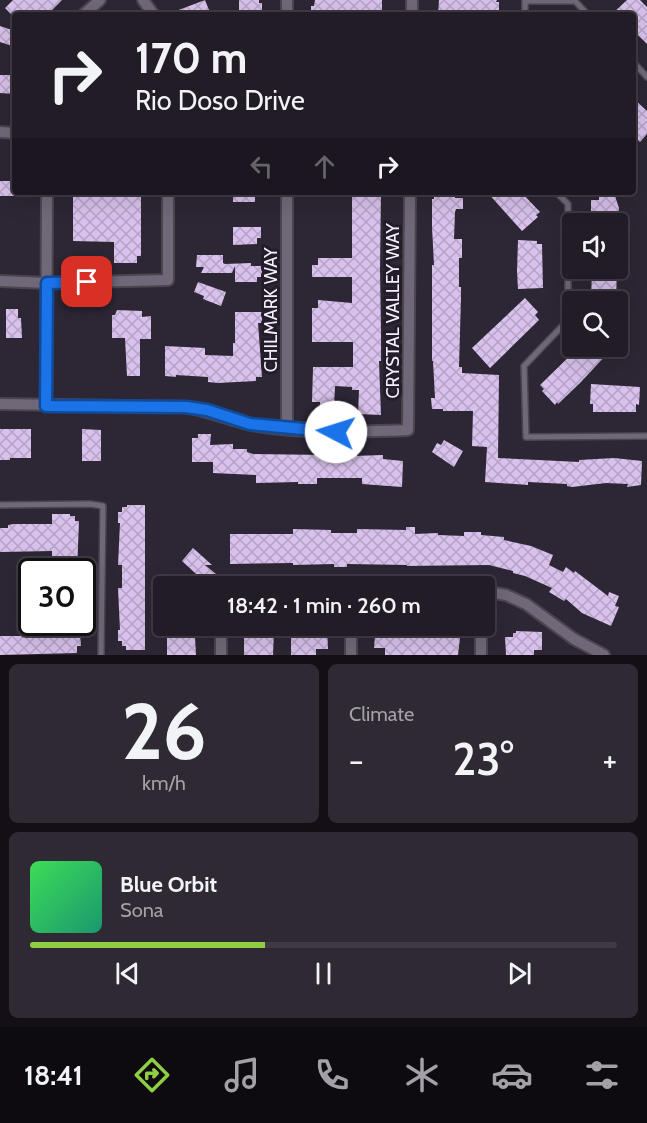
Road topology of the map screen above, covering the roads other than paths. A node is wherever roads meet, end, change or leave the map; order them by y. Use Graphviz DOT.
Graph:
graph roads {
  1 [pos="100,0"];
  2 [pos="142,0"];
  3 [pos="86,12"];
  4 [pos="152,12"];
  5 [pos="525,12"];
  6 [pos="585,12"];
  7 [pos="636,65"];
  8 [pos="647,77"];
  9 [pos="47,195"];
  10 [pos="168,195"];
  11 [pos="287,195"];
  12 [pos="410,195"];
  13 [pos="559,195"];
  14 [pos="0,281"];
  15 [pos="47,283"];
  16 [pos="0,404"];
  17 [pos="46,406"];
  18 [pos="287,428"];
  19 [pos="647,435"];
  20 [pos="0,505"];
  21 [pos="495,593"];
  22 [pos="221,636"];
  23 [pos="351,636"];
  24 [pos="481,636"];
  25 [pos="101,655"];
  26 [pos="221,655"];
  27 [pos="351,655"];
  28 [pos="481,655"];
  29 [pos="604,655"];
  1 -- 3 [label="street"];
  2 -- 4 [label="street"];
  5 -- 6 [label="lane"];
  7 -- 8 [label="lane"];
  9 -- 15 [label="street"];
  10 -- 15 [label="street"];
  11 -- 18 [label="street, CHILMARK WAY"];
  12 -- 18 [label="street, CRYSTAL VALLEY WAY"];
  13 -- 19 [label="lane"];
  14 -- 15 [label="street"];
  15 -- 17 [label="street"];
  16 -- 17 [label="street"];
  17 -- 18 [label="street"];
  20 -- 25 [label="lane"];
  21 -- 29 [label="street"];
  22 -- 26 [label="street"];
  23 -- 27 [label="street"];
  24 -- 28 [label="street"];
}
